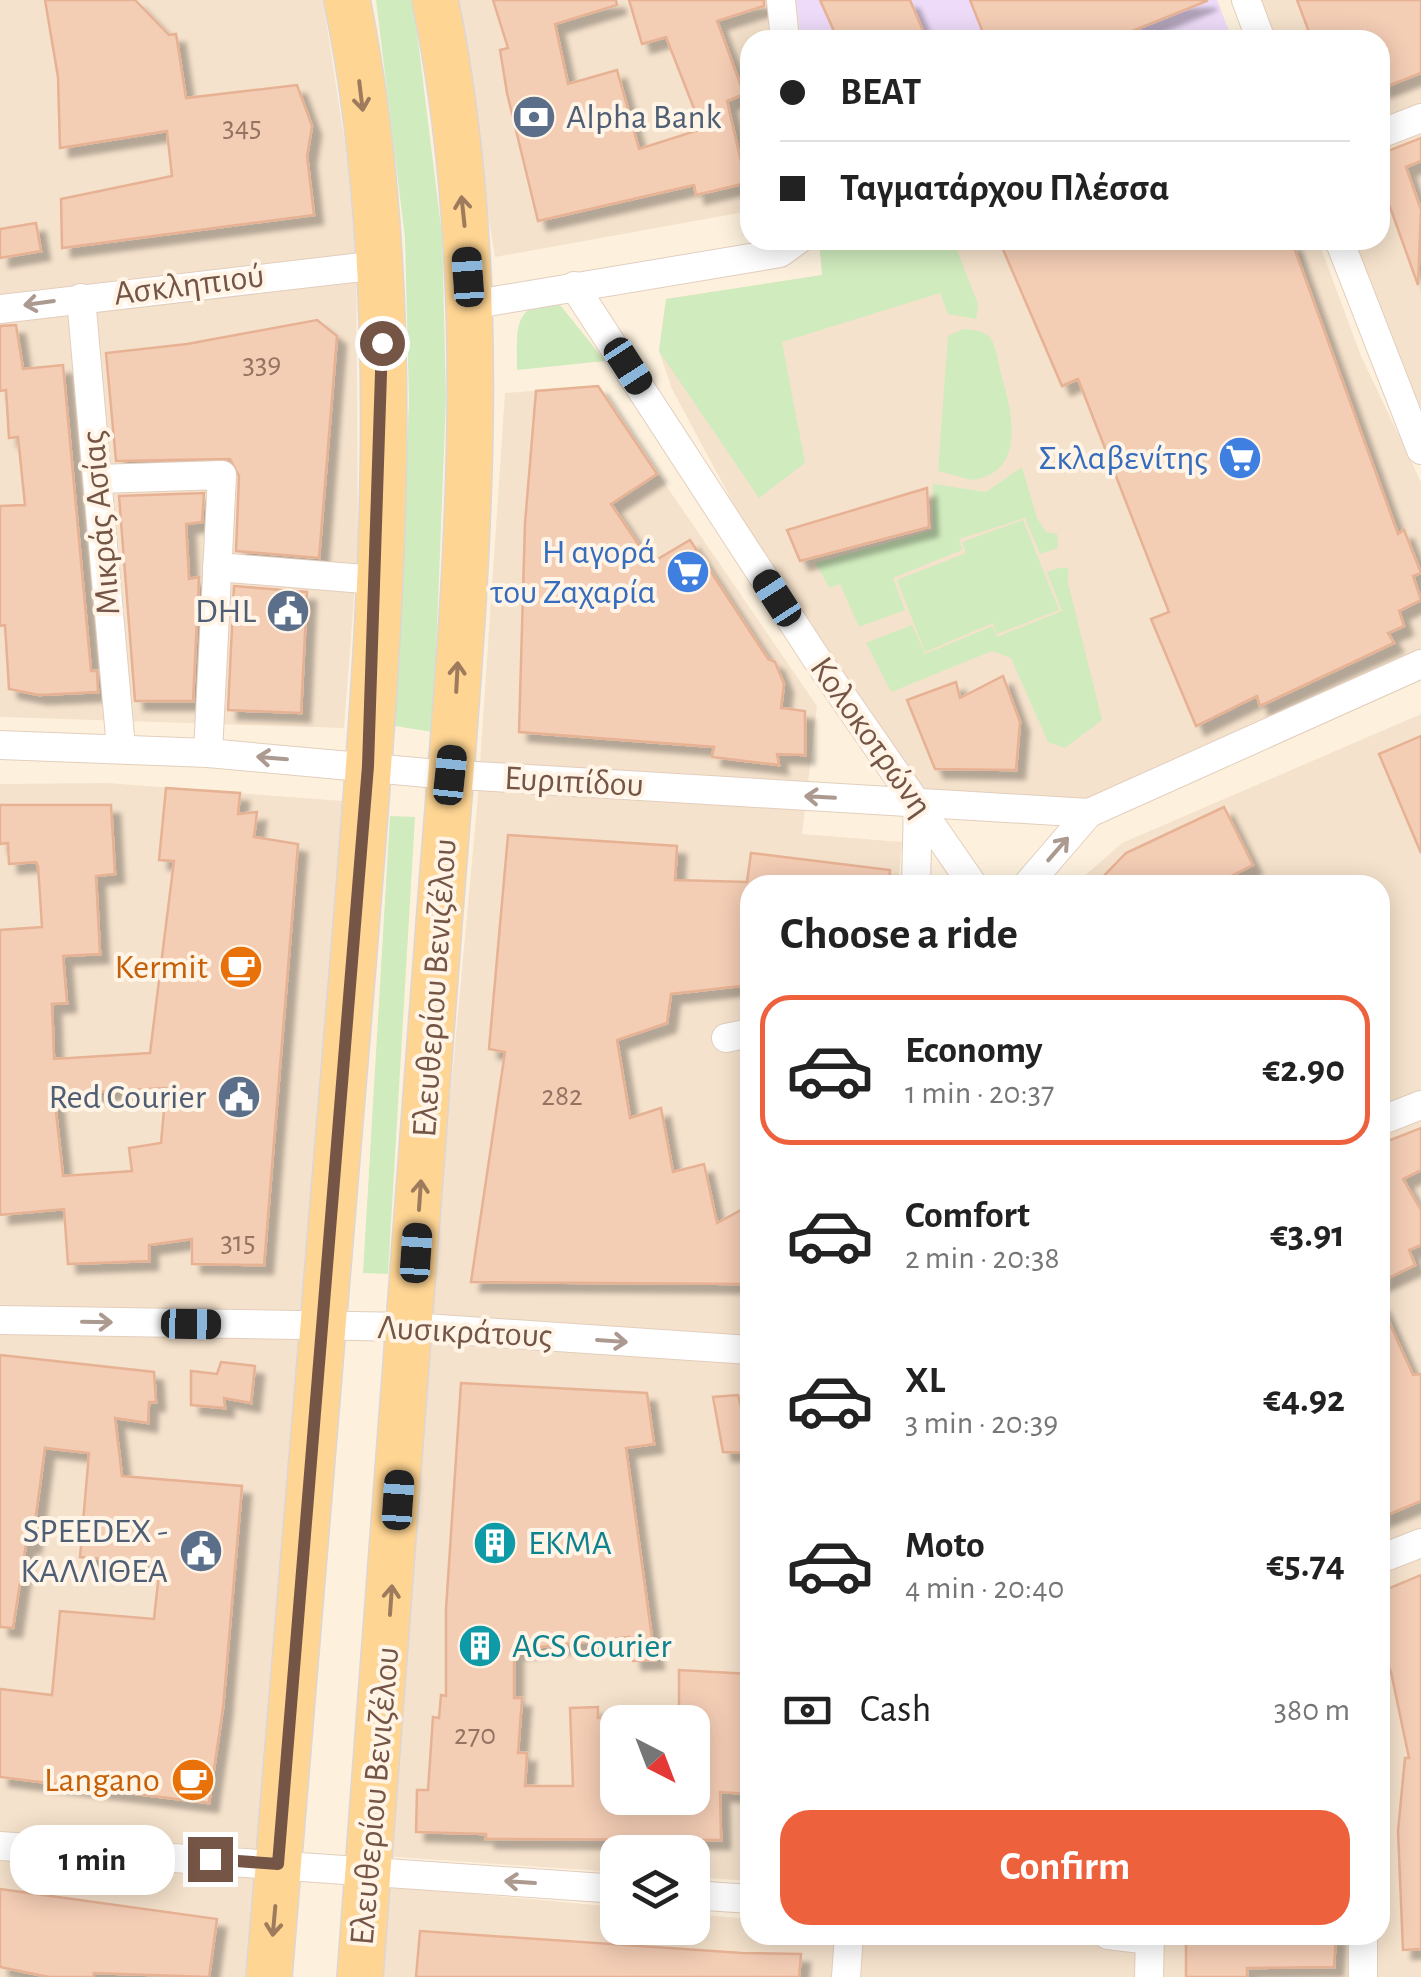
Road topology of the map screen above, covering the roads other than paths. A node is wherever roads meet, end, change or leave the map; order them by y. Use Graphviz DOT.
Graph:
graph roads {
  1 [pos="347,0"];
  2 [pos="435,0"];
  3 [pos="781,0"];
  4 [pos="1246,0"];
  5 [pos="784,30"];
  6 [pos="1258,30"];
  7 [pos="1421,118"];
  8 [pos="1390,130"];
  9 [pos="763,250"];
  10 [pos="1343,250"];
  11 [pos="379,264"];
  12 [pos="574,286"];
  13 [pos="81,298"];
  14 [pos="470,305"];
  15 [pos="0,308"];
  16 [pos="1421,450"];
  17 [pos="98,479"];
  18 [pos="217,567"];
  19 [pos="376,580"];
  20 [pos="1421,664"];
  21 [pos="0,745"];
  22 [pos="121,748"];
  23 [pos="208,753"];
  24 [pos="368,766"];
  25 [pos="450,775"];
  26 [pos="918,803"];
  27 [pos="1088,813"];
  28 [pos="916,875"];
  29 [pos="966,875"];
  30 [pos="1035,875"];
  31 [pos="1421,1105"];
  32 [pos="1390,1117"];
  33 [pos="0,1320"];
  34 [pos="324,1326"];
  35 [pos="410,1327"];
  36 [pos="740,1349"];
  37 [pos="0,1846"];
  38 [pos="278,1864"];
  39 [pos="369,1871"];
  40 [pos="600,1888"];
  41 [pos="710,1896"];
  42 [pos="740,1898"];
  43 [pos="849,1945"];
  44 [pos="1150,1945"];
  45 [pos="1363,1945"];
  46 [pos="270,1977"];
  47 [pos="360,1977"];
  48 [pos="846,1977"];
  49 [pos="1148,1977"];
  50 [pos="1362,1977"];
  1 -- 11 [label="main road, one-way"];
  14 -- 2 [label="main road, Ελευθερίου Βενιζέλου, one-way"];
  3 -- 5 [label="street"];
  4 -- 6 [label="street"];
  7 -- 8 [label="street"];
  9 -- 12 [label="street"];
  10 -- 16 [label="street"];
  11 -- 13 [label="street, Ασκληπιού"];
  11 -- 19 [label="main road"];
  12 -- 14 [label="street"];
  12 -- 26 [label="street, Κολοκοτρώνη"];
  13 -- 15 [label="street, Ασκληπιού, one-way"];
  13 -- 17 [label="street, Μικράς Ασίας"];
  25 -- 14 [label="main road, Ελευθερίου Βενιζέλου, one-way"];
  17 -- 18 [label="street"];
  17 -- 22 [label="street, Μικράς Ασίας"];
  18 -- 19 [label="street"];
  18 -- 23 [label="street"];
  19 -- 24 [label="main road"];
  20 -- 27 [label="street, Ευριπίδου"];
  21 -- 22 [label="street, Ευριπίδου"];
  22 -- 23 [label="street, Ευριπίδου"];
  24 -- 23 [label="street, Ευριπίδου, one-way"];
  24 -- 25 [label="street, Ευριπίδου"];
  24 -- 34 [label="main road"];
  26 -- 25 [label="street, Ευριπίδου, one-way"];
  35 -- 25 [label="main road, Ελευθερίου Βενιζέλου, one-way"];
  26 -- 27 [label="street, Ευριπίδου"];
  26 -- 28 [label="street"];
  26 -- 29 [label="street, Κολοκοτρώνη"];
  30 -- 27 [label="street, Ευριπίδου, one-way"];
  31 -- 32 [label="street"];
  33 -- 34 [label="street, Λυσικράτους, one-way"];
  34 -- 35 [label="street, Λυσικράτους"];
  34 -- 38 [label="main road"];
  35 -- 36 [label="street, Λυσικράτους, one-way"];
  39 -- 35 [label="main road, Ελευθερίου Βενιζέλου, one-way"];
  37 -- 38 [label="street"];
  38 -- 39 [label="street"];
  38 -- 46 [label="main road, one-way"];
  40 -- 39 [label="street, one-way"];
  39 -- 47 [label="main road, Ελευθερίου Βενιζέλου"];
  41 -- 42 [label="street"];
  43 -- 48 [label="street"];
  44 -- 49 [label="street"];
  45 -- 50 [label="street"];
}
